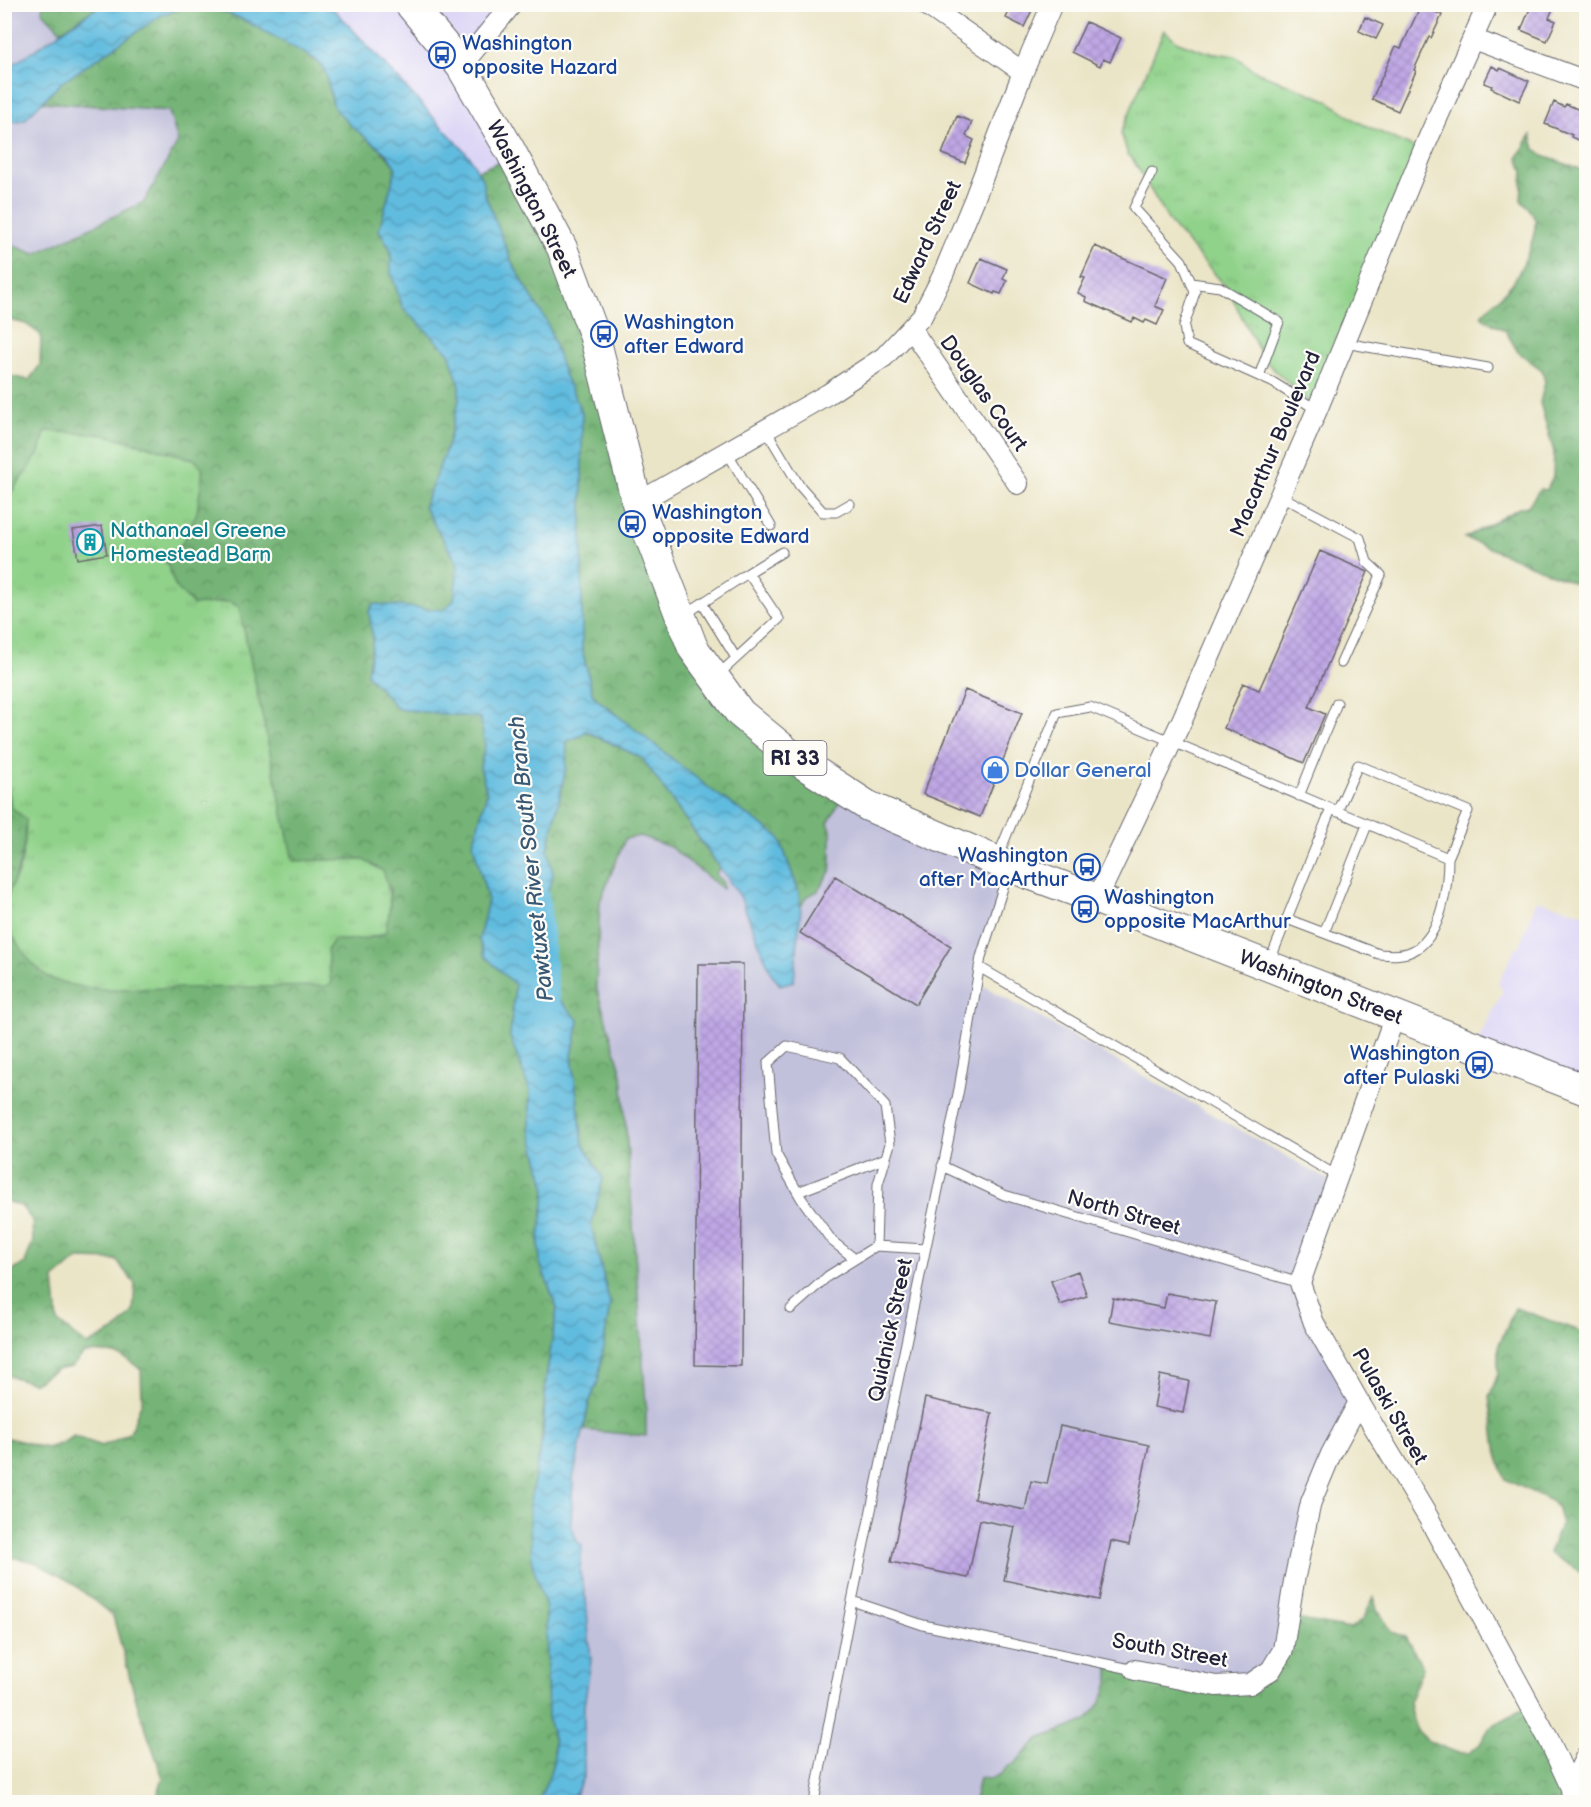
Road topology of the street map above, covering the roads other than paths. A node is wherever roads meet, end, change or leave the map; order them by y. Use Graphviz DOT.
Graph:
graph roads {
  1 [pos="410,4"];
  2 [pos="512,4"];
  3 [pos="925,4"];
  4 [pos="1052,4"];
  5 [pos="1488,4"];
  6 [pos="1473,39"];
  7 [pos="461,66"];
  8 [pos="1023,72"];
  9 [pos="1587,81"];
  10 [pos="1152,172"];
  11 [pos="1191,283"];
  12 [pos="911,329"];
  13 [pos="1345,343"];
  14 [pos="1488,368"];
  15 [pos="1259,376"];
  16 [pos="1317,410"];
  17 [pos="766,430"];
  18 [pos="727,452"];
  19 [pos="1018,484"];
  20 [pos="1279,495"];
  21 [pos="637,503"];
  22 [pos="850,504"];
  23 [pos="771,526"];
  24 [pos="782,552"];
  25 [pos="748,573"];
  26 [pos="691,610"];
  27 [pos="736,658"];
  28 [pos="1341,663"];
  29 [pos="715,678"];
  30 [pos="1337,703"];
  31 [pos="1172,743"];
  32 [pos="1299,796"];
  33 [pos="1334,811"];
  34 [pos="1367,825"];
  35 [pos="1448,858"];
  36 [pos="1003,864"];
  37 [pos="1097,899"];
  38 [pos="1287,919"];
  39 [pos="1324,933"];
  40 [pos="1267,966"];
  41 [pos="979,967"];
  42 [pos="1395,1015"];
  43 [pos="1586,1088"];
  44 [pos="886,1158"];
  45 [pos="942,1166"];
  46 [pos="1339,1177"];
  47 [pos="798,1192"];
  48 [pos="876,1246"];
  49 [pos="925,1249"];
  50 [pos="855,1259"];
  51 [pos="1300,1282"];
  52 [pos="791,1308"];
  53 [pos="1359,1402"];
  54 [pos="852,1601"];
  55 [pos="1135,1670"];
  56 [pos="1587,1756"];
  57 [pos="1571,1796"];
  58 [pos="814,1803"];
  1 -- 7 [label="main road, Washington Street / RI 33"];
  2 -- 7 [label="street"];
  3 -- 8 [label="street"];
  4 -- 8 [label="street, Edward Street"];
  5 -- 6 [label="street, Macarthur Boulevard"];
  6 -- 9 [label="street"];
  6 -- 13 [label="street, Macarthur Boulevard"];
  7 -- 21 [label="main road, Washington Street / RI 33"];
  8 -- 12 [label="street, Edward Street"];
  10 -- 11 [label="lane"];
  11 -- 15 [label="lane"];
  11 -- 15 [label="lane"];
  12 -- 17 [label="street, Edward Street"];
  12 -- 19 [label="street, Douglas Court"];
  13 -- 14 [label="lane"];
  13 -- 16 [label="street, Macarthur Boulevard"];
  15 -- 16 [label="lane"];
  16 -- 20 [label="street, Macarthur Boulevard"];
  17 -- 18 [label="street, Edward Street"];
  17 -- 22 [label="lane"];
  18 -- 21 [label="street, Edward Street"];
  18 -- 23 [label="lane"];
  20 -- 28 [label="lane"];
  20 -- 31 [label="street, Macarthur Boulevard"];
  21 -- 26 [label="main road, Washington Street / RI 33"];
  24 -- 25 [label="lane"];
  25 -- 26 [label="lane"];
  25 -- 27 [label="lane"];
  26 -- 27 [label="lane"];
  26 -- 29 [label="main road, Washington Street / RI 33"];
  27 -- 29 [label="lane"];
  29 -- 36 [label="main road, Washington Street / RI 33"];
  30 -- 32 [label="lane"];
  31 -- 32 [label="lane"];
  31 -- 36 [label="lane, Quidnick Street"];
  31 -- 37 [label="street, Macarthur Boulevard"];
  32 -- 33 [label="lane"];
  33 -- 34 [label="lane"];
  33 -- 35 [label="lane"];
  33 -- 38 [label="lane"];
  34 -- 35 [label="lane"];
  34 -- 39 [label="lane"];
  35 -- 39 [label="lane"];
  36 -- 37 [label="main road, Washington Street / RI 33"];
  36 -- 41 [label="lane, Quidnick Street"];
  37 -- 40 [label="main road, Washington Street / RI 33"];
  38 -- 39 [label="lane"];
  38 -- 40 [label="lane"];
  40 -- 42 [label="main road, Washington Street / RI 33"];
  41 -- 45 [label="lane, Quidnick Street"];
  41 -- 46 [label="lane"];
  42 -- 43 [label="main road, Washington Street / RI 33"];
  42 -- 46 [label="street"];
  44 -- 47 [label="lane"];
  44 -- 47 [label="lane"];
  44 -- 48 [label="lane"];
  45 -- 49 [label="lane, Quidnick Street"];
  45 -- 51 [label="lane, North Street"];
  46 -- 51 [label="street"];
  47 -- 50 [label="lane"];
  48 -- 49 [label="lane"];
  48 -- 50 [label="lane"];
  49 -- 54 [label="lane, Quidnick Street"];
  50 -- 52 [label="lane"];
  51 -- 53 [label="street, Pulaski Street"];
  53 -- 55 [label="street, South Street"];
  53 -- 57 [label="street, Pulaski Street"];
  54 -- 55 [label="lane, South Street"];
  54 -- 58 [label="lane, Quidnick Street"];
  56 -- 57 [label="street"];
}
